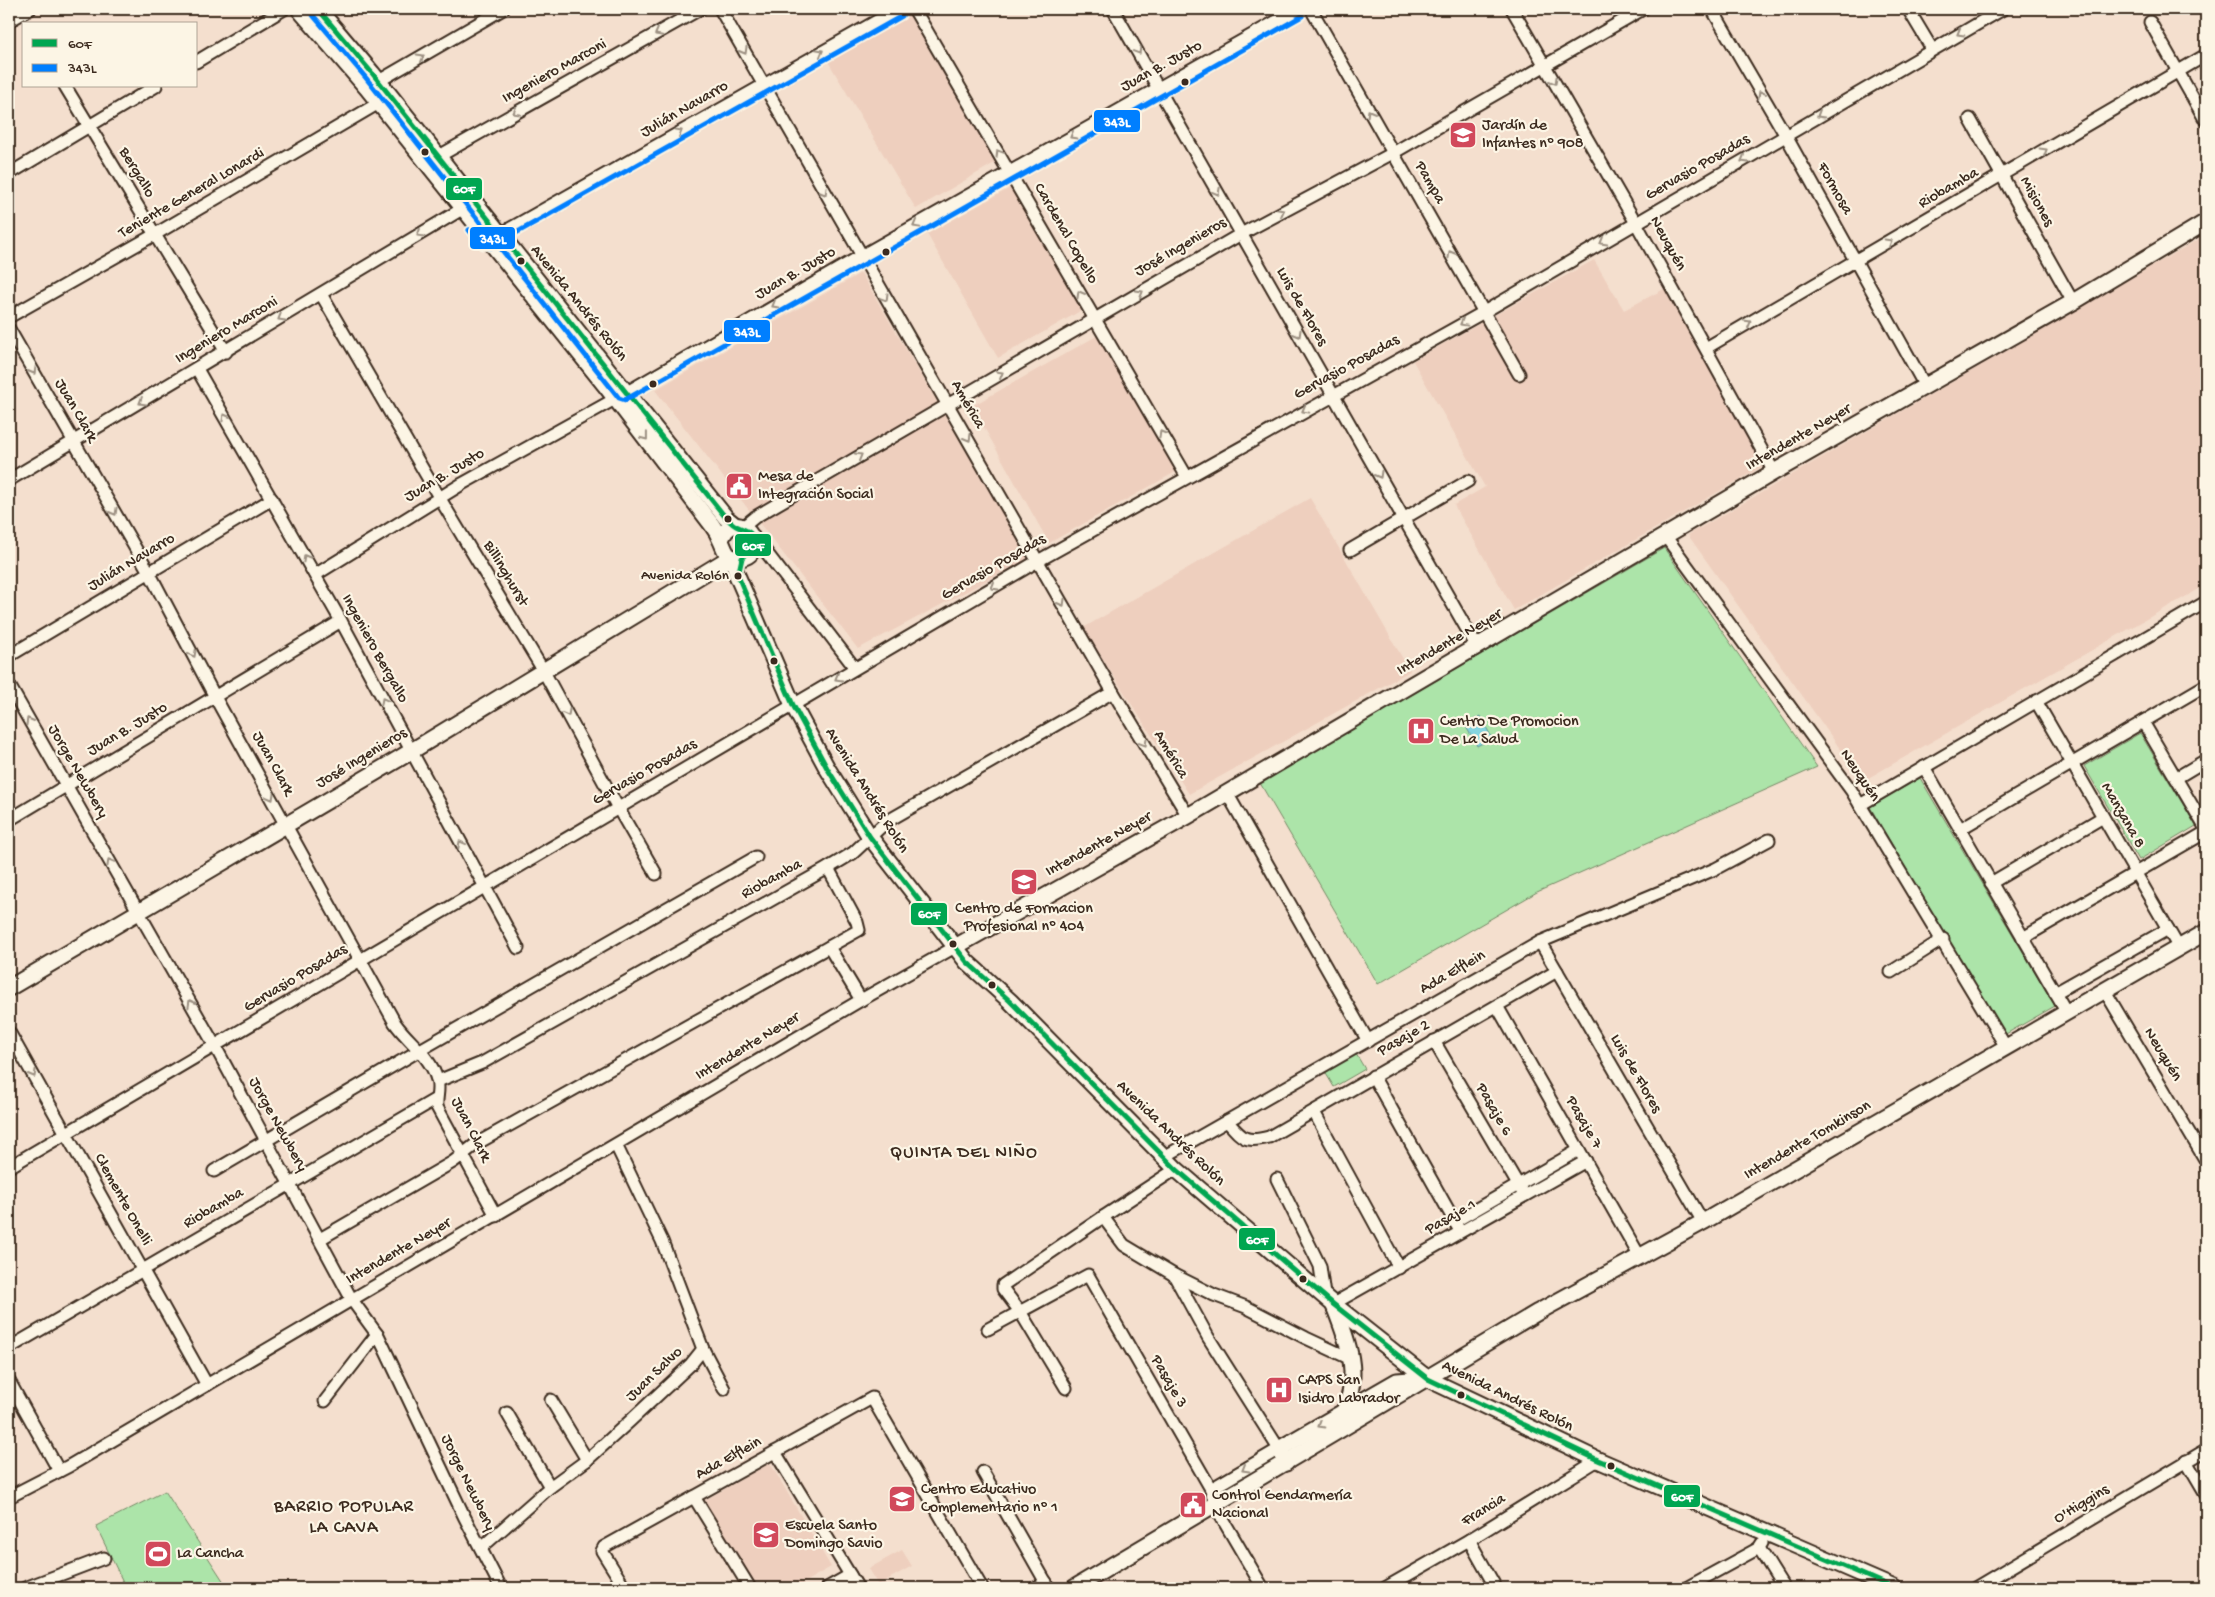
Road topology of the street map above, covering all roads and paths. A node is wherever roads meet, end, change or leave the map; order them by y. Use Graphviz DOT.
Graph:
graph roads {
  1 [pos="284,9"];
  2 [pos="299,9"];
  3 [pos="318,9"];
  4 [pos="503,9"];
  5 [pos="700,9"];
  6 [pos="720,9"];
  7 [pos="898,9"];
  8 [pos="914,9"];
  9 [pos="1113,9"];
  10 [pos="1298,9"];
  11 [pos="1311,9"];
  12 [pos="1512,9"];
  13 [pos="1643,9"];
  14 [pos="1712,9"];
  15 [pos="1908,9"];
  16 [pos="2003,9"];
  17 [pos="24,14"];
  18 [pos="9,21"];
  19 [pos="2150,22"];
  20 [pos="1932,49"];
  21 [pos="2206,55"];
  22 [pos="198,61"];
  23 [pos="1545,65"];
  24 [pos="2178,72"];
  25 [pos="763,84"];
  26 [pos="373,85"];
  27 [pos="1159,86"];
  28 [pos="66,88"];
  29 [pos="153,88"];
  30 [pos="384,100"];
  31 [pos="1970,119"];
  32 [pos="2206,121"];
  33 [pos="90,126"];
  34 [pos="1786,136"];
  35 [pos="1393,153"];
  36 [pos="432,160"];
  37 [pos="1010,172"];
  38 [pos="9,174"];
  39 [pos="2003,176"];
  40 [pos="462,209"];
  41 [pos="2206,222"];
  42 [pos="1636,223"];
  43 [pos="1240,234"];
  44 [pos="154,235"];
  45 [pos="494,237"];
  46 [pos="861,256"];
  47 [pos="1855,262"];
  48 [pos="321,294"];
  49 [pos="2073,302"];
  50 [pos="1484,312"];
  51 [pos="9,316"];
  52 [pos="1095,319"];
  53 [pos="9,329"];
  54 [pos="1706,348"];
  55 [pos="226,352"];
  56 [pos="197,369"];
  57 [pos="1519,374"];
  58 [pos="1925,386"];
  59 [pos="1332,394"];
  60 [pos="620,396"];
  61 [pos="948,404"];
  62 [pos="74,442"];
  63 [pos="1774,472"];
  64 [pos="1187,476"];
  65 [pos="9,480"];
  66 [pos="1468,480"];
  67 [pos="439,497"];
  68 [pos="272,499"];
  69 [pos="1404,518"];
  70 [pos="744,530"];
  71 [pos="1666,537"];
  72 [pos="721,540"];
  73 [pos="1350,550"];
  74 [pos="736,558"];
  75 [pos="1038,560"];
  76 [pos="149,572"];
  77 [pos="315,575"];
  78 [pos="2206,602"];
  79 [pos="341,621"];
  80 [pos="1477,647"];
  81 [pos="9,656"];
  82 [pos="854,668"];
  83 [pos="544,670"];
  84 [pos="9,685"];
  85 [pos="2206,685"];
  86 [pos="1113,692"];
  87 [pos="215,697"];
  88 [pos="2036,701"];
  89 [pos="792,705"];
  90 [pos="2143,722"];
  91 [pos="411,751"];
  92 [pos="2206,760"];
  93 [pos="2072,763"];
  94 [pos="1924,767"];
  95 [pos="2176,778"];
  96 [pos="66,786"];
  97 [pos="1226,793"];
  98 [pos="1860,804"];
  99 [pos="618,808"];
  100 [pos="1188,816"];
  101 [pos="2103,817"];
  102 [pos="9,820"];
  103 [pos="287,825"];
  104 [pos="1960,829"];
  105 [pos="2206,831"];
  106 [pos="870,837"];
  107 [pos="1769,840"];
  108 [pos="756,857"];
  109 [pos="828,868"];
  110 [pos="2135,872"];
  111 [pos="656,874"];
  112 [pos="1991,883"];
  113 [pos="484,887"];
  114 [pos="139,912"];
  115 [pos="2168,929"];
  116 [pos="2206,932"];
  117 [pos="2023,938"];
  118 [pos="1943,939"];
  119 [pos="1540,942"];
  120 [pos="829,947"];
  121 [pos="955,947"];
  122 [pos="518,948"];
  123 [pos="2179,948"];
  124 [pos="361,959"];
  125 [pos="1557,971"];
  126 [pos="1891,972"];
  127 [pos="9,988"];
  128 [pos="2105,991"];
  129 [pos="2055,993"];
  130 [pos="861,1000"];
  131 [pos="1497,1006"];
  132 [pos="2067,1013"];
  133 [pos="9,1032"];
  134 [pos="1368,1041"];
  135 [pos="1434,1041"];
  136 [pos="214,1046"];
  137 [pos="2006,1047"];
  138 [pos="420,1050"];
  139 [pos="1373,1076"];
  140 [pos="438,1081"];
  141 [pos="436,1099"];
  142 [pos="1314,1112"];
  143 [pos="1227,1121"];
  144 [pos="67,1133"];
  145 [pos="266,1141"];
  146 [pos="616,1145"];
  147 [pos="1579,1150"];
  148 [pos="463,1154"];
  149 [pos="1164,1157"];
  150 [pos="1586,1161"];
  151 [pos="2206,1161"];
  152 [pos="9,1167"];
  153 [pos="1176,1169"];
  154 [pos="214,1171"];
  155 [pos="1277,1179"];
  156 [pos="290,1184"];
  157 [pos="1518,1184"];
  158 [pos="1524,1195"];
  159 [pos="496,1216"];
  160 [pos="1103,1217"];
  161 [pos="1703,1222"];
  162 [pos="1457,1226"];
  163 [pos="320,1238"];
  164 [pos="1640,1257"];
  165 [pos="1399,1268"];
  166 [pos="142,1270"];
  167 [pos="1174,1275"];
  168 [pos="352,1300"];
  169 [pos="1329,1300"];
  170 [pos="1021,1313"];
  171 [pos="988,1329"];
  172 [pos="377,1334"];
  173 [pos="9,1348"];
  174 [pos="704,1349"];
  175 [pos="1351,1358"];
  176 [pos="1428,1379"];
  177 [pos="9,1381"];
  178 [pos="207,1384"];
  179 [pos="1066,1388"];
  180 [pos="724,1389"];
  181 [pos="551,1400"];
  182 [pos="325,1401"];
  183 [pos="1344,1411"];
  184 [pos="507,1413"];
  185 [pos="1280,1449"];
  186 [pos="2206,1450"];
  187 [pos="775,1452"];
  188 [pos="586,1460"];
  189 [pos="1598,1460"];
  190 [pos="2186,1461"];
  191 [pos="1286,1463"];
  192 [pos="59,1471"];
  193 [pos="983,1472"];
  194 [pos="550,1487"];
  195 [pos="1211,1489"];
  196 [pos="2206,1495"];
  197 [pos="694,1497"];
  198 [pos="9,1498"];
  199 [pos="1215,1506"];
  200 [pos="1768,1534"];
  201 [pos="1469,1540"];
  202 [pos="481,1548"];
  203 [pos="1759,1548"];
  204 [pos="104,1558"];
  205 [pos="850,1575"];
  206 [pos="1048,1585"];
  207 [pos="25,1588"];
  208 [pos="501,1588"];
  209 [pos="625,1588"];
  210 [pos="750,1588"];
  211 [pos="826,1588"];
  212 [pos="858,1588"];
  213 [pos="982,1588"];
  214 [pos="1035,1588"];
  215 [pos="1074,1588"];
  216 [pos="1263,1588"];
  217 [pos="1385,1588"];
  218 [pos="1496,1588"];
  219 [pos="1686,1588"];
  220 [pos="1784,1588"];
  221 [pos="1894,1588"];
  222 [pos="1975,1588"];
  1 -- 22 [label="street"];
  2 -- 26 [label="street, Avenida Andrés Rolón"];
  3 -- 26 [label="street, Avenida Andrés Rolón"];
  26 -- 4 [label="street, one-way"];
  5 -- 36 [label="street, Ingeniero Marconi, one-way"];
  6 -- 25 [label="street, América, one-way"];
  25 -- 7 [label="street, Julián Navarro, one-way"];
  37 -- 8 [label="street, Cardenal Copello, one-way"];
  9 -- 27 [label="street, Luis de Flores, one-way"];
  10 -- 27 [label="street, Juan B. Justo"];
  35 -- 11 [label="street, Pampa, one-way"];
  12 -- 23 [label="street, Neuquén"];
  13 -- 23 [label="street, José Ingenieros"];
  34 -- 14 [label="street, Formosa, one-way"];
  15 -- 20 [label="street"];
  16 -- 20 [label="street, Gervasio Posadas, one-way"];
  17 -- 18 [label="street"];
  19 -- 24 [label="street"];
  20 -- 34 [label="street, Gervasio Posadas, one-way"];
  21 -- 24 [label="street, Riobamba"];
  23 -- 35 [label="street, José Ingenieros"];
  23 -- 42 [label="street, Neuquén, one-way"];
  24 -- 32 [label="street"];
  39 -- 24 [label="street, Riobamba, one-way"];
  45 -- 25 [label="street, Julián Navarro, one-way"];
  25 -- 46 [label="street, América, one-way"];
  26 -- 30 [label="street, Avenida Andrés Rolón"];
  27 -- 37 [label="street, Juan B. Justo, one-way"];
  27 -- 43 [label="street, Luis de Flores, one-way"];
  28 -- 33 [label="street, Bergallo"];
  29 -- 33 [label="street"];
  30 -- 36 [label="street, Avenida Andrés Rolón"];
  30 -- 44 [label="street, Teniente General Lonardi"];
  31 -- 39 [label="street, Misiones"];
  33 -- 38 [label="street"];
  33 -- 44 [label="street, Bergallo"];
  34 -- 42 [label="street, Gervasio Posadas, one-way"];
  34 -- 47 [label="street, Formosa"];
  43 -- 35 [label="street, José Ingenieros, one-way"];
  50 -- 35 [label="street, Pampa, one-way"];
  36 -- 40 [label="street, Avenida Andrés Rolón"];
  36 -- 45 [label="street, Avenida Andrés Rolón"];
  37 -- 46 [label="street, Juan B. Justo, one-way"];
  52 -- 37 [label="street, Cardenal Copello, one-way"];
  47 -- 39 [label="street, Riobamba, one-way"];
  39 -- 49 [label="street, Misiones"];
  40 -- 45 [label="street, Avenida Andrés Rolón"];
  40 -- 48 [label="street, Ingeniero Marconi, one-way"];
  41 -- 49 [label="street, Intendente Neyer"];
  42 -- 50 [label="street, Gervasio Posadas, one-way"];
  42 -- 54 [label="street, Neuquén"];
  52 -- 43 [label="street, José Ingenieros, one-way"];
  43 -- 59 [label="street, Luis de Flores, one-way"];
  44 -- 51 [label="street, Teniente General Lonardi"];
  44 -- 55 [label="street, Bergallo"];
  45 -- 60 [label="street, Avenida Andrés Rolón"];
  46 -- 60 [label="street, Juan B. Justo, one-way"];
  46 -- 61 [label="street, América, one-way"];
  54 -- 47 [label="street, Riobamba, one-way"];
  47 -- 58 [label="street, Formosa"];
  48 -- 55 [label="street, Ingeniero Marconi, one-way"];
  48 -- 67 [label="street, Billinghurst"];
  49 -- 58 [label="street, Intendente Neyer"];
  50 -- 57 [label="street, Pampa"];
  50 -- 59 [label="street, Gervasio Posadas, one-way"];
  61 -- 52 [label="street, José Ingenieros, one-way"];
  64 -- 52 [label="street, Cardenal Copello, one-way"];
  53 -- 62 [label="street, Juan Clark, one-way"];
  54 -- 63 [label="street, Neuquén"];
  55 -- 56 [label="street, Ingeniero Marconi"];
  56 -- 62 [label="street, Ingeniero Marconi, one-way"];
  68 -- 56 [label="street, Ingeniero Bergallo, one-way"];
  58 -- 63 [label="street, Intendente Neyer"];
  59 -- 64 [label="street, Gervasio Posadas, one-way"];
  59 -- 69 [label="street, Luis de Flores, one-way"];
  60 -- 67 [label="street, Juan B. Justo"];
  60 -- 70 [label="street, Avenida Andrés Rolón"];
  60 -- 72 [label="street, Avenida Andrés Rolón, one-way"];
  70 -- 61 [label="street, José Ingenieros, one-way"];
  61 -- 75 [label="street, América, one-way"];
  62 -- 65 [label="street, Ingeniero Marconi"];
  62 -- 76 [label="street, Juan Clark, one-way"];
  63 -- 71 [label="street, Intendente Neyer"];
  64 -- 75 [label="street, Gervasio Posadas"];
  66 -- 69 [label="street"];
  67 -- 77 [label="street, Juan B. Justo"];
  67 -- 83 [label="street, Billinghurst"];
  68 -- 76 [label="street, Julián Navarro"];
  77 -- 68 [label="street, Ingeniero Bergallo, one-way"];
  69 -- 73 [label="street"];
  69 -- 80 [label="street, Luis de Flores"];
  70 -- 72 [label="street"];
  70 -- 74 [label="street, Avenida Andrés Rolón"];
  70 -- 82 [label="street"];
  71 -- 80 [label="street, Intendente Neyer"];
  71 -- 98 [label="street, Neuquén"];
  72 -- 74 [label="street, Avenida Andrés Rolón"];
  74 -- 83 [label="street, José Ingenieros"];
  74 -- 89 [label="street, Avenida Andrés Rolón"];
  75 -- 82 [label="street, Gervasio Posadas, one-way"];
  75 -- 86 [label="street, América, one-way"];
  76 -- 81 [label="street, Julián Navarro"];
  76 -- 87 [label="street, Juan Clark, one-way"];
  77 -- 79 [label="street, Ingeniero Bergallo"];
  78 -- 88 [label="street"];
  79 -- 87 [label="street, Juan B. Justo"];
  91 -- 79 [label="street, Ingeniero Bergallo, one-way"];
  80 -- 97 [label="street, Intendente Neyer"];
  82 -- 89 [label="street, Gervasio Posadas, one-way"];
  83 -- 91 [label="street, José Ingenieros"];
  83 -- 99 [label="street, Billinghurst, one-way"];
  96 -- 84 [label="street, Jorge Newbery, one-way"];
  85 -- 90 [label="street"];
  86 -- 100 [label="street, América, one-way"];
  86 -- 106 [label="street, Riobamba"];
  87 -- 96 [label="street, Juan B. Justo"];
  87 -- 103 [label="street, Juan Clark, one-way"];
  88 -- 93 [label="street, Manzana 8"];
  88 -- 94 [label="street"];
  89 -- 99 [label="street, Gervasio Posadas"];
  89 -- 106 [label="street, Avenida Andrés Rolón"];
  90 -- 93 [label="street"];
  90 -- 95 [label="street"];
  91 -- 103 [label="street, José Ingenieros"];
  113 -- 91 [label="street, Ingeniero Bergallo, one-way"];
  92 -- 95 [label="street"];
  93 -- 101 [label="street, Manzana 8"];
  93 -- 104 [label="street"];
  94 -- 98 [label="street"];
  94 -- 104 [label="street"];
  95 -- 105 [label="street"];
  96 -- 102 [label="street, Juan B. Justo"];
  114 -- 96 [label="street, Jorge Newbery, one-way"];
  97 -- 100 [label="street, Intendente Neyer"];
  97 -- 134 [label="street"];
  98 -- 118 [label="street, Neuquén"];
  99 -- 111 [label="street, Billinghurst"];
  99 -- 113 [label="street, Gervasio Posadas"];
  100 -- 121 [label="street, Intendente Neyer"];
  101 -- 110 [label="street, Manzana 8"];
  101 -- 112 [label="street"];
  103 -- 114 [label="street, José Ingenieros"];
  103 -- 124 [label="street, Juan Clark"];
  104 -- 112 [label="street"];
  105 -- 110 [label="street"];
  106 -- 109 [label="street, Riobamba"];
  106 -- 121 [label="street, Avenida Andrés Rolón"];
  107 -- 119 [label="street, Ada Elflein"];
  108 -- 138 [label="street"];
  109 -- 120 [label="street"];
  109 -- 140 [label="street, Riobamba"];
  110 -- 115 [label="street, Manzana 8"];
  110 -- 117 [label="street"];
  112 -- 117 [label="street"];
  113 -- 122 [label="street, Ingeniero Bergallo"];
  113 -- 124 [label="street, Gervasio Posadas"];
  114 -- 127 [label="street, José Ingenieros"];
  136 -- 114 [label="street, Jorge Newbery, one-way"];
  115 -- 123 [label="street, Manzana 8"];
  115 -- 129 [label="street"];
  116 -- 123 [label="street, Intendente Tomkinson"];
  117 -- 129 [label="street"];
  118 -- 126 [label="street"];
  118 -- 137 [label="street, Neuquén"];
  119 -- 125 [label="street, Luis de Flores"];
  119 -- 134 [label="street, Ada Elflein"];
  120 -- 130 [label="street"];
  120 -- 148 [label="street"];
  121 -- 130 [label="street, Intendente Neyer"];
  121 -- 149 [label="street, Avenida Andrés Rolón"];
  123 -- 128 [label="street, Intendente Tomkinson"];
  124 -- 136 [label="street, Gervasio Posadas"];
  124 -- 138 [label="street, Juan Clark"];
  125 -- 131 [label="street, Pasaje 2"];
  125 -- 161 [label="street, Luis de Flores"];
  128 -- 132 [label="street, Intendente Tomkinson"];
  128 -- 151 [label="street, Neuquén"];
  129 -- 132 [label="street"];
  130 -- 146 [label="street, Intendente Neyer"];
  131 -- 135 [label="street, Pasaje 2"];
  131 -- 147 [label="street, Pasaje 7"];
  132 -- 137 [label="street, Intendente Tomkinson"];
  133 -- 144 [label="street, Clemente Onelli, one-way"];
  134 -- 143 [label="street, Ada Elflein"];
  135 -- 139 [label="street, Pasaje 2"];
  135 -- 157 [label="street, Pasaje 6"];
  136 -- 144 [label="street, Gervasio Posadas"];
  136 -- 145 [label="street, Jorge Newbery"];
  137 -- 161 [label="street, Intendente Tomkinson"];
  138 -- 140 [label="street, Juan Clark"];
  138 -- 145 [label="street"];
  139 -- 142 [label="street, Pasaje 2"];
  139 -- 162 [label="street"];
  140 -- 141 [label="street, Juan Clark"];
  141 -- 148 [label="street, Juan Clark"];
  141 -- 156 [label="street, Riobamba"];
  142 -- 143 [label="street, Pasaje 2"];
  142 -- 165 [label="street"];
  143 -- 149 [label="street, Ada Elflein"];
  144 -- 152 [label="street, Gervasio Posadas"];
  144 -- 166 [label="street, Clemente Onelli"];
  145 -- 154 [label="street"];
  145 -- 156 [label="street, Jorge Newbery"];
  146 -- 159 [label="street, Intendente Neyer"];
  146 -- 174 [label="street, Juan Salvo"];
  147 -- 150 [label="street, Pasaje 7"];
  147 -- 157 [label="street, Pasaje 1"];
  148 -- 159 [label="street, Juan Clark"];
  148 -- 163 [label="street"];
  149 -- 153 [label="street, Avenida Andrés Rolón"];
  150 -- 158 [label="street, Pasaje 1"];
  150 -- 164 [label="street, Pasaje 7"];
  153 -- 160 [label="street"];
  153 -- 169 [label="street, Avenida Andrés Rolón"];
  155 -- 169 [label="street"];
  156 -- 163 [label="street, Jorge Newbery"];
  156 -- 166 [label="street, Riobamba"];
  157 -- 158 [label="street, Pasaje 6"];
  157 -- 162 [label="street, Pasaje 1"];
  158 -- 162 [label="street, Pasaje 1"];
  159 -- 168 [label="street, Intendente Neyer"];
  160 -- 167 [label="street"];
  160 -- 170 [label="street"];
  161 -- 164 [label="street, Intendente Tomkinson"];
  162 -- 165 [label="street, Pasaje 1"];
  163 -- 168 [label="street, Jorge Newbery"];
  164 -- 176 [label="street, Intendente Tomkinson"];
  165 -- 169 [label="street, Pasaje 1"];
  166 -- 173 [label="street, Riobamba"];
  166 -- 178 [label="street, Clemente Onelli"];
  167 -- 175 [label="street"];
  167 -- 185 [label="street"];
  168 -- 172 [label="street, Jorge Newbery"];
  168 -- 178 [label="street, Intendente Neyer"];
  169 -- 175 [label="street"];
  169 -- 176 [label="street, Avenida Andrés Rolón"];
  170 -- 171 [label="street"];
  170 -- 179 [label="street"];
  170 -- 195 [label="street, Pasaje 3"];
  172 -- 182 [label="street"];
  172 -- 202 [label="street, Jorge Newbery"];
  174 -- 180 [label="street"];
  174 -- 188 [label="street, Juan Salvo"];
  175 -- 183 [label="street"];
  176 -- 183 [label="street, Intendente Tomkinson"];
  176 -- 189 [label="street, Avenida Andrés Rolón"];
  176 -- 191 [label="street, Intendente Tomkinson"];
  177 -- 192 [label="street"];
  178 -- 192 [label="street, Intendente Neyer"];
  181 -- 188 [label="street"];
  183 -- 185 [label="street, Intendente Tomkinson, one-way"];
  184 -- 194 [label="street"];
  185 -- 191 [label="street"];
  185 -- 195 [label="street, Intendente Tomkinson, one-way"];
  186 -- 190 [label="street, O'Higgins"];
  187 -- 197 [label="street, Ada Elflein"];
  187 -- 205 [label="street"];
  187 -- 213 [label="street, Ada Elflein"];
  188 -- 194 [label="street, Juan Salvo"];
  189 -- 200 [label="street, Avenida Andrés Rolón"];
  189 -- 201 [label="street, Francia"];
  190 -- 196 [label="street"];
  190 -- 222 [label="street, O'Higgins"];
  191 -- 199 [label="street, Intendente Tomkinson"];
  192 -- 198 [label="street, Intendente Neyer"];
  193 -- 206 [label="street"];
  194 -- 202 [label="street, Juan Salvo"];
  195 -- 199 [label="street, Pasaje 3"];
  197 -- 209 [label="street, Ada Elflein"];
  197 -- 210 [label="street"];
  199 -- 215 [label="street, Intendente Tomkinson"];
  199 -- 216 [label="street"];
  200 -- 203 [label="street"];
  200 -- 221 [label="street, Avenida Andrés Rolón"];
  201 -- 217 [label="street, Francia"];
  201 -- 218 [label="street"];
  202 -- 208 [label="street, Jorge Newbery"];
  203 -- 219 [label="street"];
  203 -- 220 [label="street"];
  204 -- 207 [label="street"];
  205 -- 211 [label="street"];
  205 -- 212 [label="street"];
  206 -- 214 [label="street"];
}
